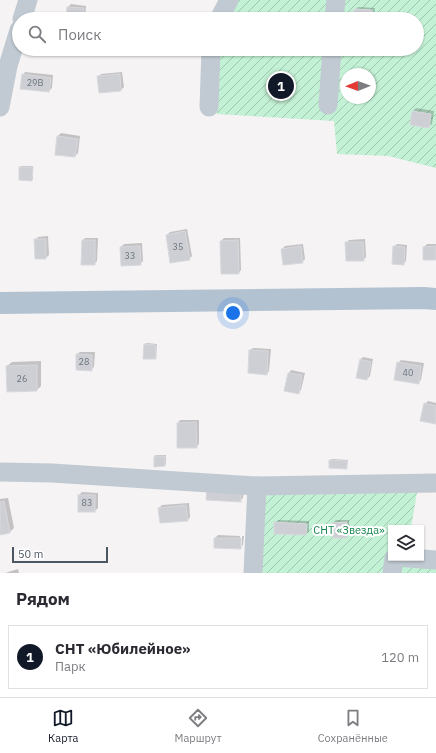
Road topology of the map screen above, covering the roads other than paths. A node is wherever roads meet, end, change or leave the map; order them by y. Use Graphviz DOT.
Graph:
graph roads {
  1 [pos="28,0"];
  2 [pos="230,0"];
  3 [pos="336,0"];
  4 [pos="24,12"];
  5 [pos="223,12"];
  6 [pos="335,12"];
  7 [pos="12,53"];
  8 [pos="210,56"];
  9 [pos="332,56"];
  10 [pos="328,106"];
  11 [pos="0,107"];
  12 [pos="209,107"];
  13 [pos="436,299"];
  14 [pos="0,303"];
  15 [pos="0,472"];
  16 [pos="435,483"];
  17 [pos="258,486"];
  18 [pos="424,559"];
  19 [pos="436,560"];
  20 [pos="394,561"];
  21 [pos="253,573"];
  22 [pos="392,573"];
  1 -- 4 [label="street"];
  2 -- 5 [label="street"];
  3 -- 6 [label="street"];
  7 -- 11 [label="street"];
  8 -- 12 [label="street"];
  9 -- 10 [label="street"];
  13 -- 14 [label="main road"];
  15 -- 17 [label="street"];
  16 -- 17 [label="street"];
  17 -- 21 [label="street"];
  18 -- 19 [label="street"];
  20 -- 22 [label="street"];
}
